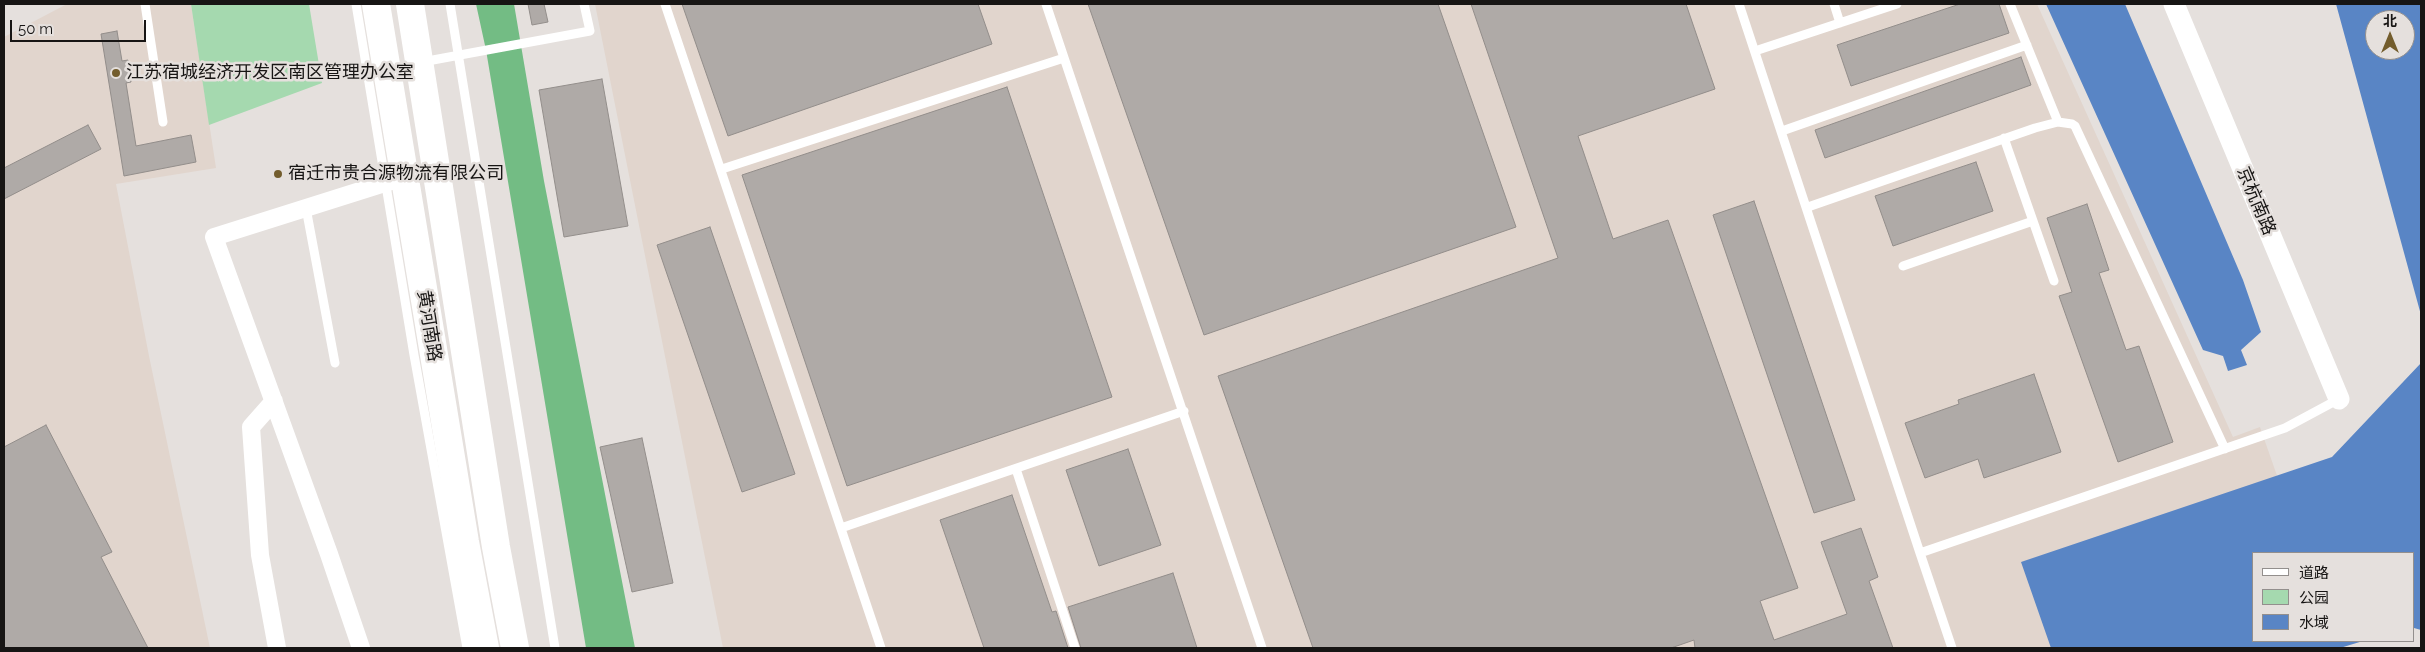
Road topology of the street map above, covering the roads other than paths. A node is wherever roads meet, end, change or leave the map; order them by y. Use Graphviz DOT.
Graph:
graph roads {
  1 [pos="144,4"];
  2 [pos="356,4"];
  3 [pos="376,4"];
  4 [pos="410,4"];
  5 [pos="450,4"];
  6 [pos="584,4"];
  7 [pos="666,4"];
  8 [pos="1046,4"];
  9 [pos="1739,4"];
  10 [pos="1834,4"];
  11 [pos="1897,4"];
  12 [pos="2010,4"];
  13 [pos="2174,4"];
  14 [pos="1840,23"];
  15 [pos="2027,45"];
  16 [pos="1755,51"];
  17 [pos="459,56"];
  18 [pos="1064,58"];
  19 [pos="420,63"];
  20 [pos="163,122"];
  21 [pos="2058,122"];
  22 [pos="1782,131"];
  23 [pos="2004,138"];
  24 [pos="722,169"];
  25 [pos="395,180"];
  26 [pos="1808,207"];
  27 [pos="306,208"];
  28 [pos="2033,221"];
  29 [pos="1903,266"];
  30 [pos="2054,281"];
  31 [pos="335,363"];
  32 [pos="2339,399"];
  33 [pos="274,401"];
  34 [pos="1184,411"];
  35 [pos="2225,449"];
  36 [pos="1016,469"];
  37 [pos="840,528"];
  38 [pos="1920,553"];
  39 [pos="277,648"];
  40 [pos="361,648"];
  41 [pos="467,648"];
  42 [pos="484,648"];
  43 [pos="515,648"];
  44 [pos="555,648"];
  45 [pos="881,648"];
  46 [pos="1075,648"];
  47 [pos="1262,648"];
  48 [pos="1952,648"];
  1 -- 20 [label="lane"];
  2 -- 25 [label="lane"];
  3 -- 25 [label="main road, 黄河南路"];
  4 -- 19 [label="main road, 黄河南路"];
  5 -- 17 [label="lane"];
  6 -- 17 [label="lane"];
  7 -- 24 [label="lane"];
  8 -- 18 [label="lane"];
  9 -- 16 [label="lane"];
  10 -- 14 [label="lane"];
  11 -- 14 [label="lane"];
  12 -- 15 [label="lane"];
  13 -- 32 [label="street, 京杭南路"];
  14 -- 16 [label="lane"];
  15 -- 21 [label="lane"];
  15 -- 22 [label="lane"];
  16 -- 22 [label="lane"];
  17 -- 19 [label="lane"];
  17 -- 44 [label="lane"];
  18 -- 24 [label="lane"];
  18 -- 34 [label="lane"];
  19 -- 43 [label="main road, 黄河南路"];
  21 -- 23 [label="lane"];
  21 -- 35 [label="lane"];
  22 -- 26 [label="lane"];
  23 -- 26 [label="lane"];
  23 -- 28 [label="lane"];
  24 -- 37 [label="lane"];
  25 -- 27 [label="street"];
  25 -- 41 [label="lane"];
  25 -- 42 [label="main road, 黄河南路"];
  26 -- 38 [label="lane"];
  27 -- 31 [label="lane"];
  27 -- 33 [label="street"];
  28 -- 29 [label="lane"];
  28 -- 30 [label="lane"];
  32 -- 35 [label="lane"];
  33 -- 39 [label="street"];
  33 -- 40 [label="street"];
  34 -- 36 [label="lane"];
  34 -- 47 [label="lane"];
  35 -- 38 [label="lane"];
  36 -- 37 [label="lane"];
  36 -- 46 [label="lane"];
  37 -- 45 [label="lane"];
  38 -- 48 [label="lane"];
}
